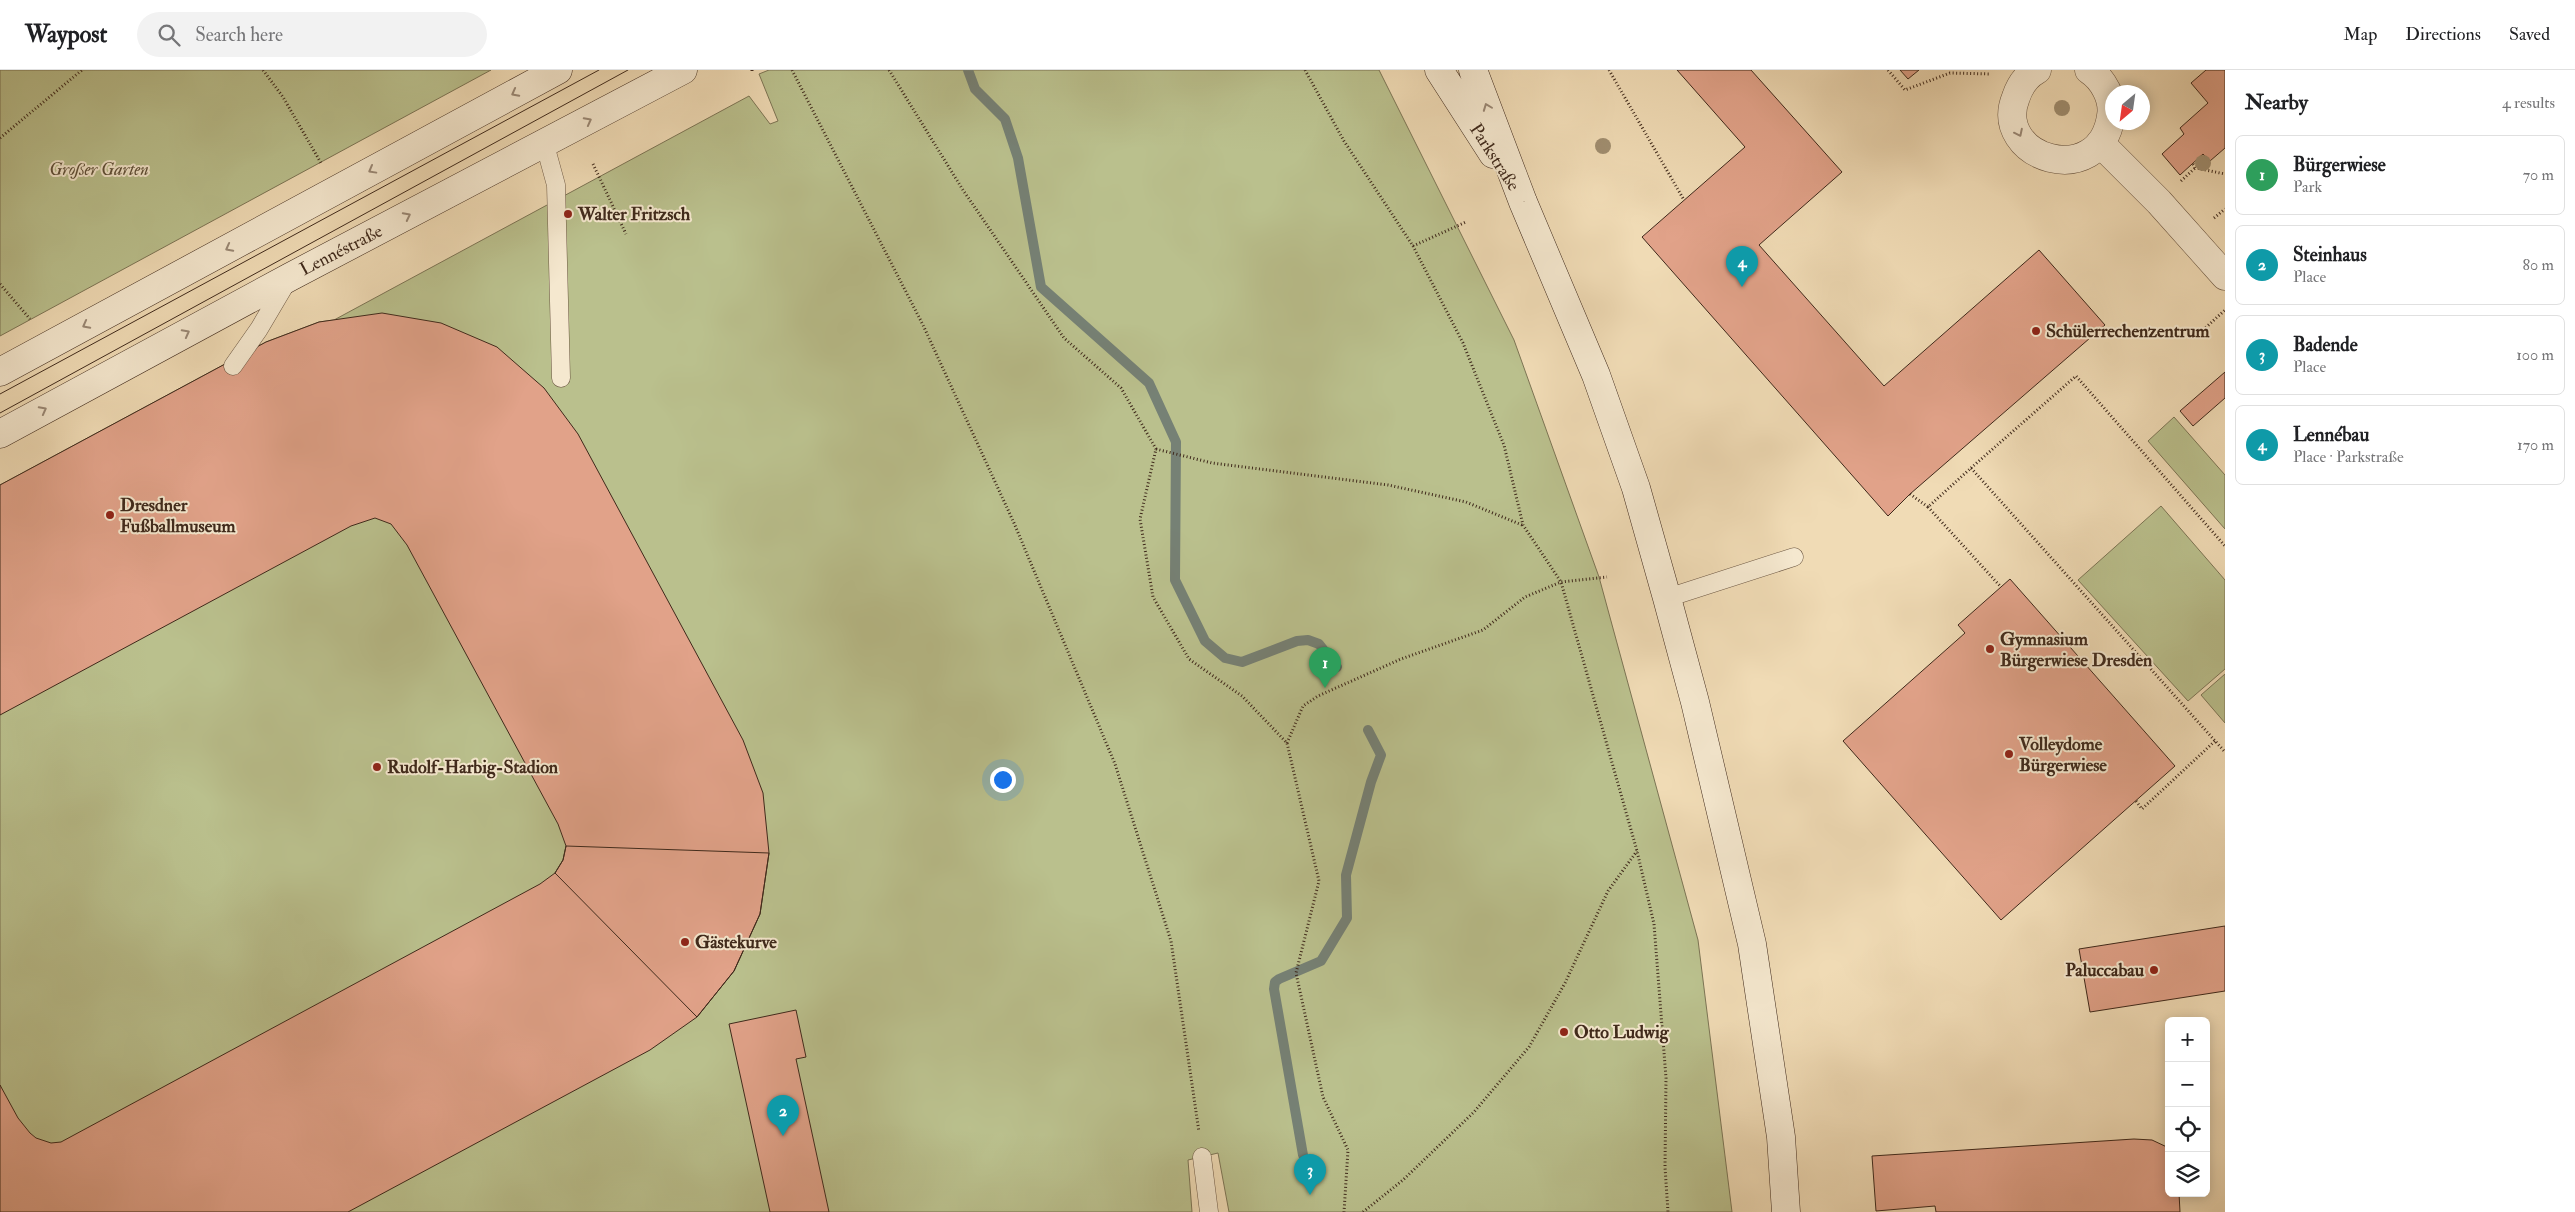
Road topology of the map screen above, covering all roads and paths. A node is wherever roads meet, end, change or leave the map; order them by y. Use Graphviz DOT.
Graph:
graph roads {
  1 [pos="82,70"];
  2 [pos="263,70"];
  3 [pos="558,70"];
  4 [pos="683,70"];
  5 [pos="792,70"];
  6 [pos="889,70"];
  7 [pos="1305,70"];
  8 [pos="1439,70"];
  9 [pos="1473,70"];
  10 [pos="1609,70"];
  11 [pos="1888,70"];
  12 [pos="2037,70"];
  13 [pos="2088,70"];
  14 [pos="1988,73"];
  15 [pos="0,138"];
  16 [pos="2100,143"];
  17 [pos="545,145"];
  18 [pos="593,164"];
  19 [pos="2192,164"];
  20 [pos="2225,174"];
  21 [pos="335,190"];
  22 [pos="1684,200"];
  23 [pos="1523,202"];
  24 [pos="1466,222"];
  25 [pos="626,234"];
  26 [pos="1412,246"];
  27 [pos="2225,276"];
  28 [pos="290,277"];
  29 [pos="0,284"];
  30 [pos="2225,310"];
  31 [pos="2202,330"];
  32 [pos="51,344"];
  33 [pos="233,366"];
  34 [pos="0,372"];
  35 [pos="561,378"];
  36 [pos="0,434"];
  37 [pos="1156,449"];
  38 [pos="1971,468"];
  39 [pos="1910,494"];
  40 [pos="1928,507"];
  41 [pos="1523,525"];
  42 [pos="2225,546"];
  43 [pos="1794,557"];
  44 [pos="1607,577"];
  45 [pos="1561,582"];
  46 [pos="2001,587"];
  47 [pos="1667,598"];
  48 [pos="2215,741"];
  49 [pos="1287,743"];
  50 [pos="2225,752"];
  51 [pos="2136,801"];
  52 [pos="1638,851"];
  53 [pos="1202,1157"];
  54 [pos="1209,1212"];
  55 [pos="1344,1212"];
  56 [pos="1363,1212"];
  57 [pos="1668,1212"];
  58 [pos="1786,1212"];
  1 -- 15 [label="path"];
  2 -- 21 [label="path"];
  3 -- 21 [label="main road, one-way"];
  17 -- 4 [label="main road, Lennéstraße, one-way"];
  5 -- 53 [label="path"];
  6 -- 37 [label="path"];
  7 -- 26 [label="path"];
  8 -- 23 [label="main road, Parkstraße"];
  23 -- 9 [label="main road, Parkstraße, one-way"];
  10 -- 22 [label="path"];
  11 -- 14 [label="path"];
  12 -- 16 [label="main road, one-way"];
  13 -- 16 [label="main road"];
  16 -- 27 [label="main road"];
  28 -- 17 [label="main road, Lennéstraße, one-way"];
  17 -- 35 [label="lane"];
  18 -- 25 [label="path"];
  19 -- 20 [label="path"];
  21 -- 32 [label="main road, one-way"];
  23 -- 47 [label="main road"];
  24 -- 26 [label="path"];
  26 -- 41 [label="path"];
  28 -- 33 [label="lane"];
  36 -- 28 [label="main road, Lennéstraße, one-way"];
  29 -- 32 [label="path"];
  30 -- 31 [label="path"];
  32 -- 34 [label="main road"];
  37 -- 41 [label="path"];
  37 -- 49 [label="path"];
  38 -- 40 [label="path"];
  38 -- 42 [label="path"];
  38 -- 48 [label="path"];
  39 -- 40 [label="path"];
  40 -- 46 [label="path"];
  41 -- 45 [label="path"];
  43 -- 47 [label="lane"];
  44 -- 45 [label="path"];
  45 -- 49 [label="path"];
  45 -- 52 [label="path"];
  47 -- 58 [label="main road"];
  48 -- 50 [label="path"];
  48 -- 51 [label="path"];
  49 -- 55 [label="path"];
  52 -- 56 [label="path"];
  52 -- 57 [label="path"];
  53 -- 54 [label="lane"];
}
